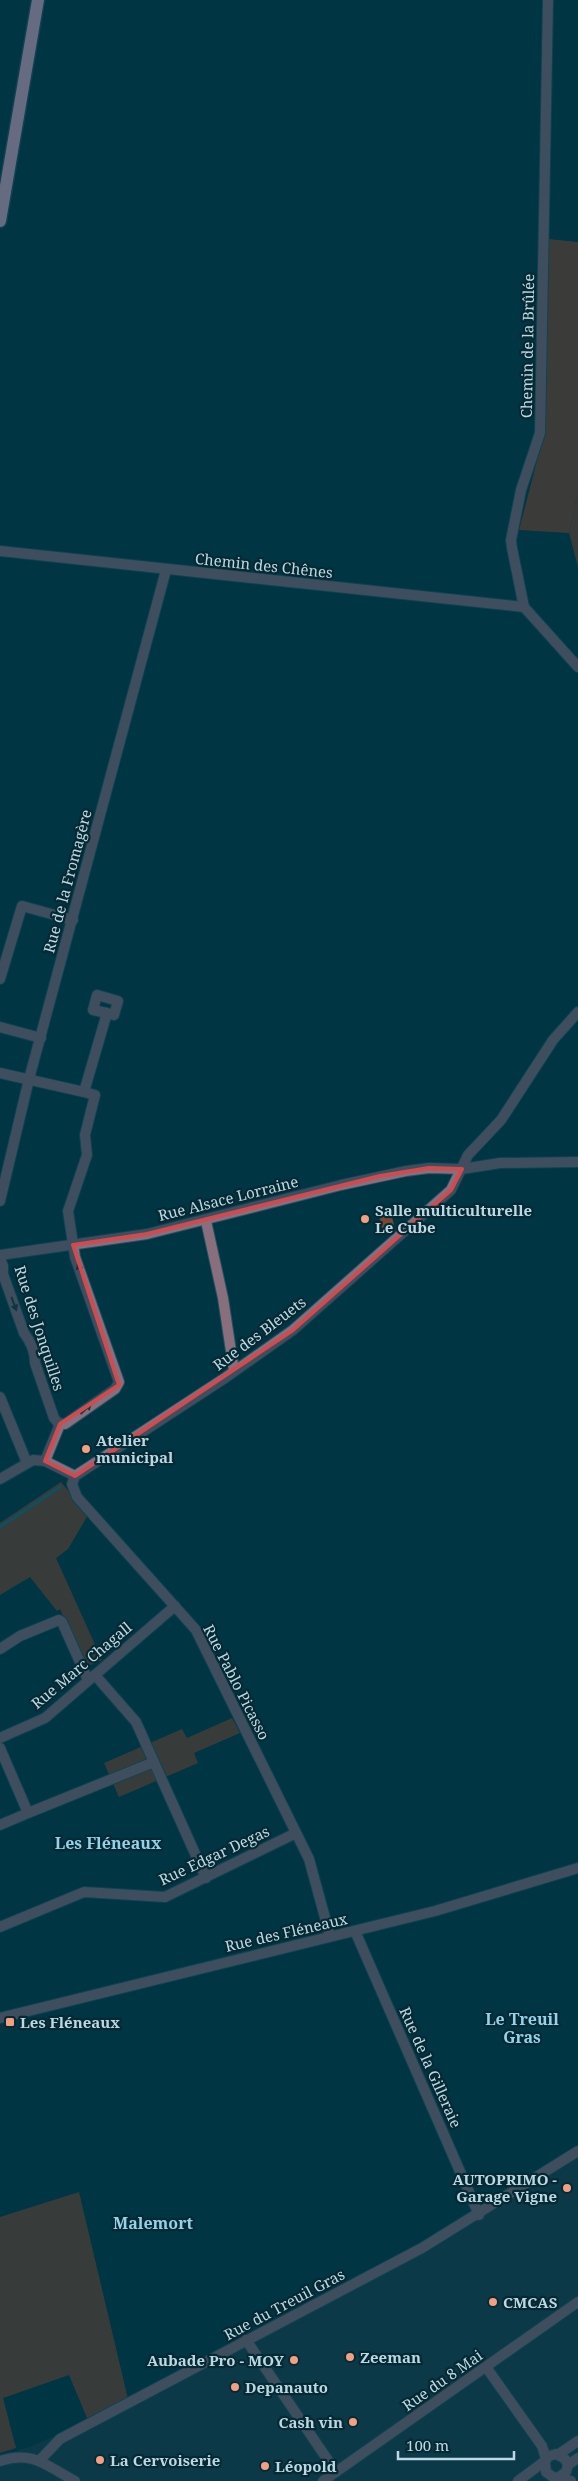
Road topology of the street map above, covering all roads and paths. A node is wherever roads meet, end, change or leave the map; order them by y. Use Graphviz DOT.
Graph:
graph roads {
  1 [pos="38,0"];
  2 [pos="548,0"];
  3 [pos="0,221"];
  4 [pos="0,550"];
  5 [pos="166,570"];
  6 [pos="524,607"];
  7 [pos="578,667"];
  8 [pos="73,920"];
  9 [pos="0,979"];
  10 [pos="578,1012"];
  11 [pos="106,1013"];
  12 [pos="0,1027"];
  13 [pos="41,1038"];
  14 [pos="0,1073"];
  15 [pos="30,1079"];
  16 [pos="84,1092"];
  17 [pos="578,1162"];
  18 [pos="462,1169"];
  19 [pos="0,1201"];
  20 [pos="206,1220"];
  21 [pos="73,1245"];
  22 [pos="0,1256"];
  23 [pos="234,1371"];
  24 [pos="0,1397"];
  25 [pos="60,1424"];
  26 [pos="45,1461"];
  27 [pos="27,1463"];
  28 [pos="75,1476"];
  29 [pos="0,1479"];
  30 [pos="176,1606"];
  31 [pos="0,1649"];
  32 [pos="92,1678"];
  33 [pos="0,1738"];
  34 [pos="0,1748"];
  35 [pos="154,1762"];
  36 [pos="28,1813"];
  37 [pos="0,1825"];
  38 [pos="296,1833"];
  39 [pos="578,1868"];
  40 [pos="206,1878"];
  41 [pos="0,1927"];
  42 [pos="354,1931"];
  43 [pos="330,1936"];
  44 [pos="0,2018"];
  45 [pos="578,2150"];
  46 [pos="478,2215"];
  47 [pos="578,2302"];
  48 [pos="246,2340"];
  49 [pos="486,2367"];
  50 [pos="578,2441"];
  51 [pos="551,2457"];
  52 [pos="578,2458"];
  53 [pos="39,2461"];
  54 [pos="0,2462"];
  55 [pos="568,2467"];
  56 [pos="336,2472"];
  57 [pos="551,2478"];
  58 [pos="75,2481"];
  59 [pos="323,2481"];
  60 [pos="518,2481"];
  61 [pos="571,2481"];
  1 -- 3 [label="main road"];
  2 -- 6 [label="street, Chemin de la Brûlée"];
  4 -- 5 [label="street, Chemin des Chênes"];
  5 -- 6 [label="street, Chemin des Chênes"];
  5 -- 8 [label="street, Rue de la Fromagère"];
  6 -- 7 [label="street"];
  8 -- 9 [label="street"];
  8 -- 13 [label="street, Rue de la Fromagère"];
  10 -- 18 [label="street, Rue des Bleuets"];
  11 -- 16 [label="street"];
  12 -- 13 [label="street"];
  13 -- 15 [label="street, Rue de la Fromagère"];
  14 -- 15 [label="street"];
  15 -- 16 [label="street"];
  15 -- 19 [label="street, Rue de la Fromagère"];
  16 -- 21 [label="street"];
  17 -- 18 [label="street, Rue Alsace Lorraine"];
  18 -- 20 [label="street, Rue Alsace Lorraine"];
  18 -- 23 [label="street, Rue des Bleuets"];
  20 -- 21 [label="street, Rue Alsace Lorraine"];
  20 -- 23 [label="street"];
  21 -- 22 [label="street, Rue Alsace Lorraine"];
  25 -- 21 [label="street, one-way"];
  22 -- 25 [label="street, Rue des Jonquilles, one-way"];
  23 -- 28 [label="street, Rue des Bleuets"];
  24 -- 27 [label="street"];
  25 -- 26 [label="street"];
  26 -- 27 [label="street"];
  26 -- 28 [label="street"];
  27 -- 29 [label="street"];
  28 -- 30 [label="street, Rue Pablo Picasso"];
  30 -- 32 [label="street, Rue Marc Chagall"];
  30 -- 38 [label="street, Rue Pablo Picasso"];
  31 -- 32 [label="street"];
  32 -- 33 [label="street, Rue Marc Chagall"];
  32 -- 35 [label="street"];
  34 -- 36 [label="street"];
  35 -- 36 [label="street"];
  35 -- 40 [label="street"];
  36 -- 37 [label="street"];
  38 -- 40 [label="street, Rue Edgar Degas"];
  38 -- 43 [label="street, Rue Pablo Picasso"];
  39 -- 42 [label="street, Rue des Fléneaux"];
  40 -- 41 [label="street, Rue Edgar Degas"];
  42 -- 43 [label="street, Rue des Fléneaux"];
  42 -- 46 [label="street, Rue de la Gilleraie"];
  43 -- 44 [label="street, Rue des Fléneaux"];
  45 -- 46 [label="street, Rue du Treuil Gras"];
  46 -- 48 [label="street, Rue du Treuil Gras"];
  47 -- 49 [label="street, Rue du 8 Mai"];
  48 -- 53 [label="street, Rue du Treuil Gras"];
  48 -- 56 [label="street"];
  49 -- 51 [label="street"];
  49 -- 56 [label="street, Rue du 8 Mai"];
  50 -- 51 [label="street"];
  51 -- 55 [label="street"];
  51 -- 57 [label="street"];
  51 -- 60 [label="street"];
  52 -- 55 [label="street"];
  53 -- 54 [label="street"];
  53 -- 58 [label="street"];
  55 -- 57 [label="street"];
  55 -- 61 [label="street"];
  56 -- 59 [label="street, Rue du 8 Mai"];
  57 -- 61 [label="street"];
}
